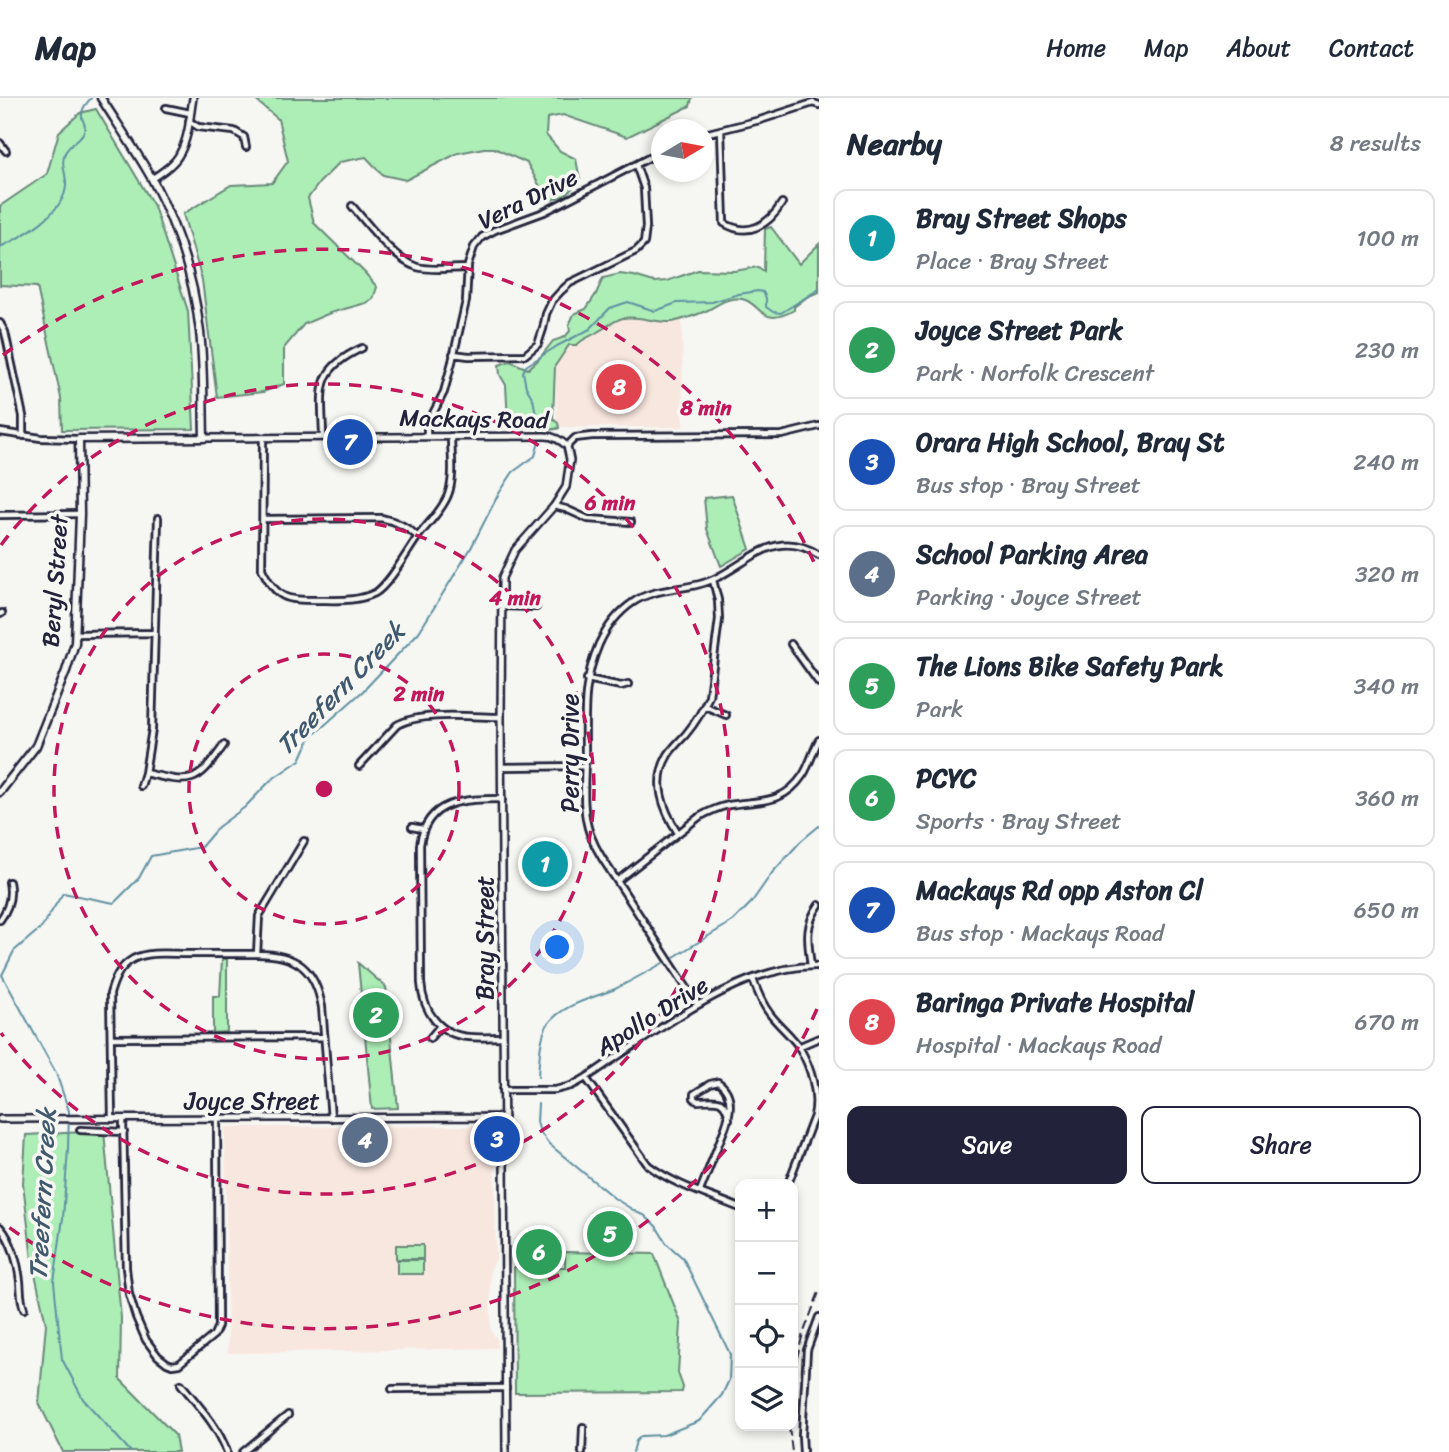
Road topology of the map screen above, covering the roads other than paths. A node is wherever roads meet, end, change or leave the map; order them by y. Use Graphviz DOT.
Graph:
graph roads {
  1 [pos="101,98"];
  2 [pos="193,98"];
  3 [pos="819,105"];
  4 [pos="166,108"];
  5 [pos="190,113"];
  6 [pos="189,121"];
  7 [pos="721,130"];
  8 [pos="714,132"];
  9 [pos="0,143"];
  10 [pos="246,147"];
  11 [pos="6,151"];
  12 [pos="651,157"];
  13 [pos="636,165"];
  14 [pos="152,179"];
  15 [pos="782,203"];
  16 [pos="352,206"];
  17 [pos="467,268"];
  18 [pos="0,323"];
  19 [pos="362,348"];
  20 [pos="453,354"];
  21 [pos="817,426"];
  22 [pos="0,432"];
  23 [pos="23,436"];
  24 [pos="323,436"];
  25 [pos="427,436"];
  26 [pos="451,436"];
  27 [pos="819,436"];
  28 [pos="204,438"];
  29 [pos="263,438"];
  30 [pos="79,439"];
  31 [pos="567,446"];
  32 [pos="554,506"];
  33 [pos="80,514"];
  34 [pos="0,515"];
  35 [pos="158,518"];
  36 [pos="263,519"];
  37 [pos="631,522"];
  38 [pos="418,537"];
  39 [pos="819,555"];
  40 [pos="713,580"];
  41 [pos="500,606"];
  42 [pos="536,607"];
  43 [pos="154,633"];
  44 [pos="76,634"];
  45 [pos="791,644"];
  46 [pos="587,678"];
  47 [pos="819,683"];
  48 [pos="628,684"];
  49 [pos="705,706"];
  50 [pos="726,715"];
  51 [pos="501,717"];
  52 [pos="819,740"];
  53 [pos="224,745"];
  54 [pos="359,766"];
  55 [pos="585,766"];
  56 [pos="502,767"];
  57 [pos="145,773"];
  58 [pos="141,786"];
  59 [pos="0,792"];
  60 [pos="502,799"];
  61 [pos="412,827"];
  62 [pos="424,829"];
  63 [pos="678,833"];
  64 [pos="304,841"];
  65 [pos="9,881"];
  66 [pos="617,881"];
  67 [pos="819,905"];
  68 [pos="0,920"];
  69 [pos="257,954"];
  70 [pos="811,966"];
  71 [pos="819,966"];
  72 [pos="753,979"];
  73 [pos="698,1005"];
  74 [pos="440,1026"];
  75 [pos="324,1037"];
  76 [pos="503,1037"];
  77 [pos="111,1038"];
  78 [pos="430,1038"];
  79 [pos="819,1038"];
  80 [pos="799,1047"];
  81 [pos="586,1078"];
  82 [pos="503,1090"];
  83 [pos="503,1117"];
  84 [pos="331,1118"];
  85 [pos="0,1119"];
  86 [pos="112,1119"];
  87 [pos="124,1119"];
  88 [pos="218,1119"];
  89 [pos="729,1119"];
  90 [pos="80,1129"];
  91 [pos="124,1132"];
  92 [pos="790,1179"];
  93 [pos="700,1191"];
  94 [pos="735,1206"];
  95 [pos="0,1227"];
  96 [pos="24,1309"];
  97 [pos="819,1318"];
  98 [pos="181,1384"];
  99 [pos="506,1388"];
  100 [pos="392,1389"];
  101 [pos="288,1415"];
  102 [pos="583,1427"];
  103 [pos="227,1452"];
  104 [pos="243,1452"];
  105 [pos="506,1452"];
  106 [pos="582,1452"];
  107 [pos="803,1452"];
  1 -- 14 [label="main road"];
  2 -- 5 [label="street"];
  3 -- 7 [label="street"];
  4 -- 5 [label="street"];
  5 -- 6 [label="street"];
  6 -- 10 [label="street"];
  6 -- 14 [label="street"];
  7 -- 8 [label="street"];
  7 -- 15 [label="street"];
  9 -- 11 [label="street"];
  12 -- 13 [label="street, Vera Drive"];
  13 -- 17 [label="street, Vera Drive"];
  13 -- 20 [label="street"];
  14 -- 28 [label="main road"];
  16 -- 17 [label="street"];
  17 -- 20 [label="street, Vera Drive"];
  18 -- 23 [label="street"];
  19 -- 24 [label="street"];
  20 -- 25 [label="street, Vera Drive"];
  21 -- 27 [label="street"];
  21 -- 31 [label="street, Mackays Road"];
  22 -- 23 [label="street"];
  23 -- 30 [label="street"];
  24 -- 25 [label="street, Mackays Road"];
  24 -- 29 [label="street, Mackays Road"];
  25 -- 26 [label="street, Mackays Road"];
  26 -- 31 [label="street, Mackays Road"];
  26 -- 38 [label="street"];
  28 -- 29 [label="street, Mackays Road"];
  28 -- 30 [label="main road, Mackays Road"];
  29 -- 36 [label="street"];
  30 -- 33 [label="main road, Beryl Street"];
  31 -- 32 [label="street, Bray Street"];
  32 -- 37 [label="street"];
  32 -- 41 [label="street, Bray Street"];
  33 -- 34 [label="street"];
  33 -- 44 [label="main road, Beryl Street"];
  35 -- 43 [label="street"];
  36 -- 38 [label="street"];
  36 -- 38 [label="street"];
  39 -- 40 [label="street, Perry Drive"];
  40 -- 46 [label="street, Perry Drive"];
  40 -- 49 [label="street"];
  41 -- 42 [label="street"];
  41 -- 51 [label="street, Bray Street"];
  43 -- 44 [label="street"];
  43 -- 57 [label="street"];
  44 -- 59 [label="main road, Beryl Street"];
  45 -- 47 [label="street"];
  46 -- 48 [label="street"];
  46 -- 55 [label="street, Perry Drive"];
  49 -- 50 [label="street"];
  49 -- 63 [label="street"];
  51 -- 54 [label="street"];
  51 -- 56 [label="street, Bray Street"];
  52 -- 63 [label="street"];
  53 -- 57 [label="street"];
  55 -- 56 [label="street"];
  55 -- 66 [label="street, Perry Drive"];
  56 -- 60 [label="street, Bray Street"];
  57 -- 58 [label="street"];
  60 -- 62 [label="street"];
  60 -- 76 [label="street, Bray Street"];
  61 -- 62 [label="street"];
  62 -- 74 [label="street"];
  63 -- 66 [label="street"];
  64 -- 69 [label="street"];
  65 -- 68 [label="street"];
  66 -- 73 [label="street, Perry Drive"];
  67 -- 70 [label="street"];
  69 -- 75 [label="street"];
  69 -- 77 [label="street"];
  70 -- 71 [label="street, Apollo Drive"];
  70 -- 72 [label="street, Apollo Drive"];
  72 -- 73 [label="street, Apollo Drive"];
  72 -- 80 [label="street"];
  73 -- 81 [label="street, Apollo Drive"];
  74 -- 76 [label="street"];
  74 -- 78 [label="street"];
  75 -- 77 [label="street"];
  75 -- 84 [label="street"];
  76 -- 82 [label="street, Bray Street"];
  77 -- 86 [label="street"];
  79 -- 80 [label="street"];
  80 -- 92 [label="street"];
  81 -- 82 [label="street, Apollo Drive"];
  81 -- 93 [label="street"];
  82 -- 83 [label="street, Bray Street"];
  83 -- 84 [label="street, Joyce Street"];
  83 -- 99 [label="street, Bray Street"];
  84 -- 88 [label="street, Joyce Street"];
  85 -- 86 [label="street, Joyce Street"];
  86 -- 87 [label="street, Joyce Street"];
  87 -- 88 [label="street, Joyce Street"];
  87 -- 91 [label="street"];
  88 -- 91 [label="street"];
  89 -- 89 [label="street"];
  89 -- 93 [label="street"];
  90 -- 91 [label="street"];
  93 -- 94 [label="street"];
  95 -- 96 [label="street"];
  97 -- 107 [label="street"];
  98 -- 103 [label="street"];
  99 -- 100 [label="street"];
  99 -- 105 [label="street, Bray Street"];
  101 -- 104 [label="street"];
  102 -- 106 [label="street"];
}
